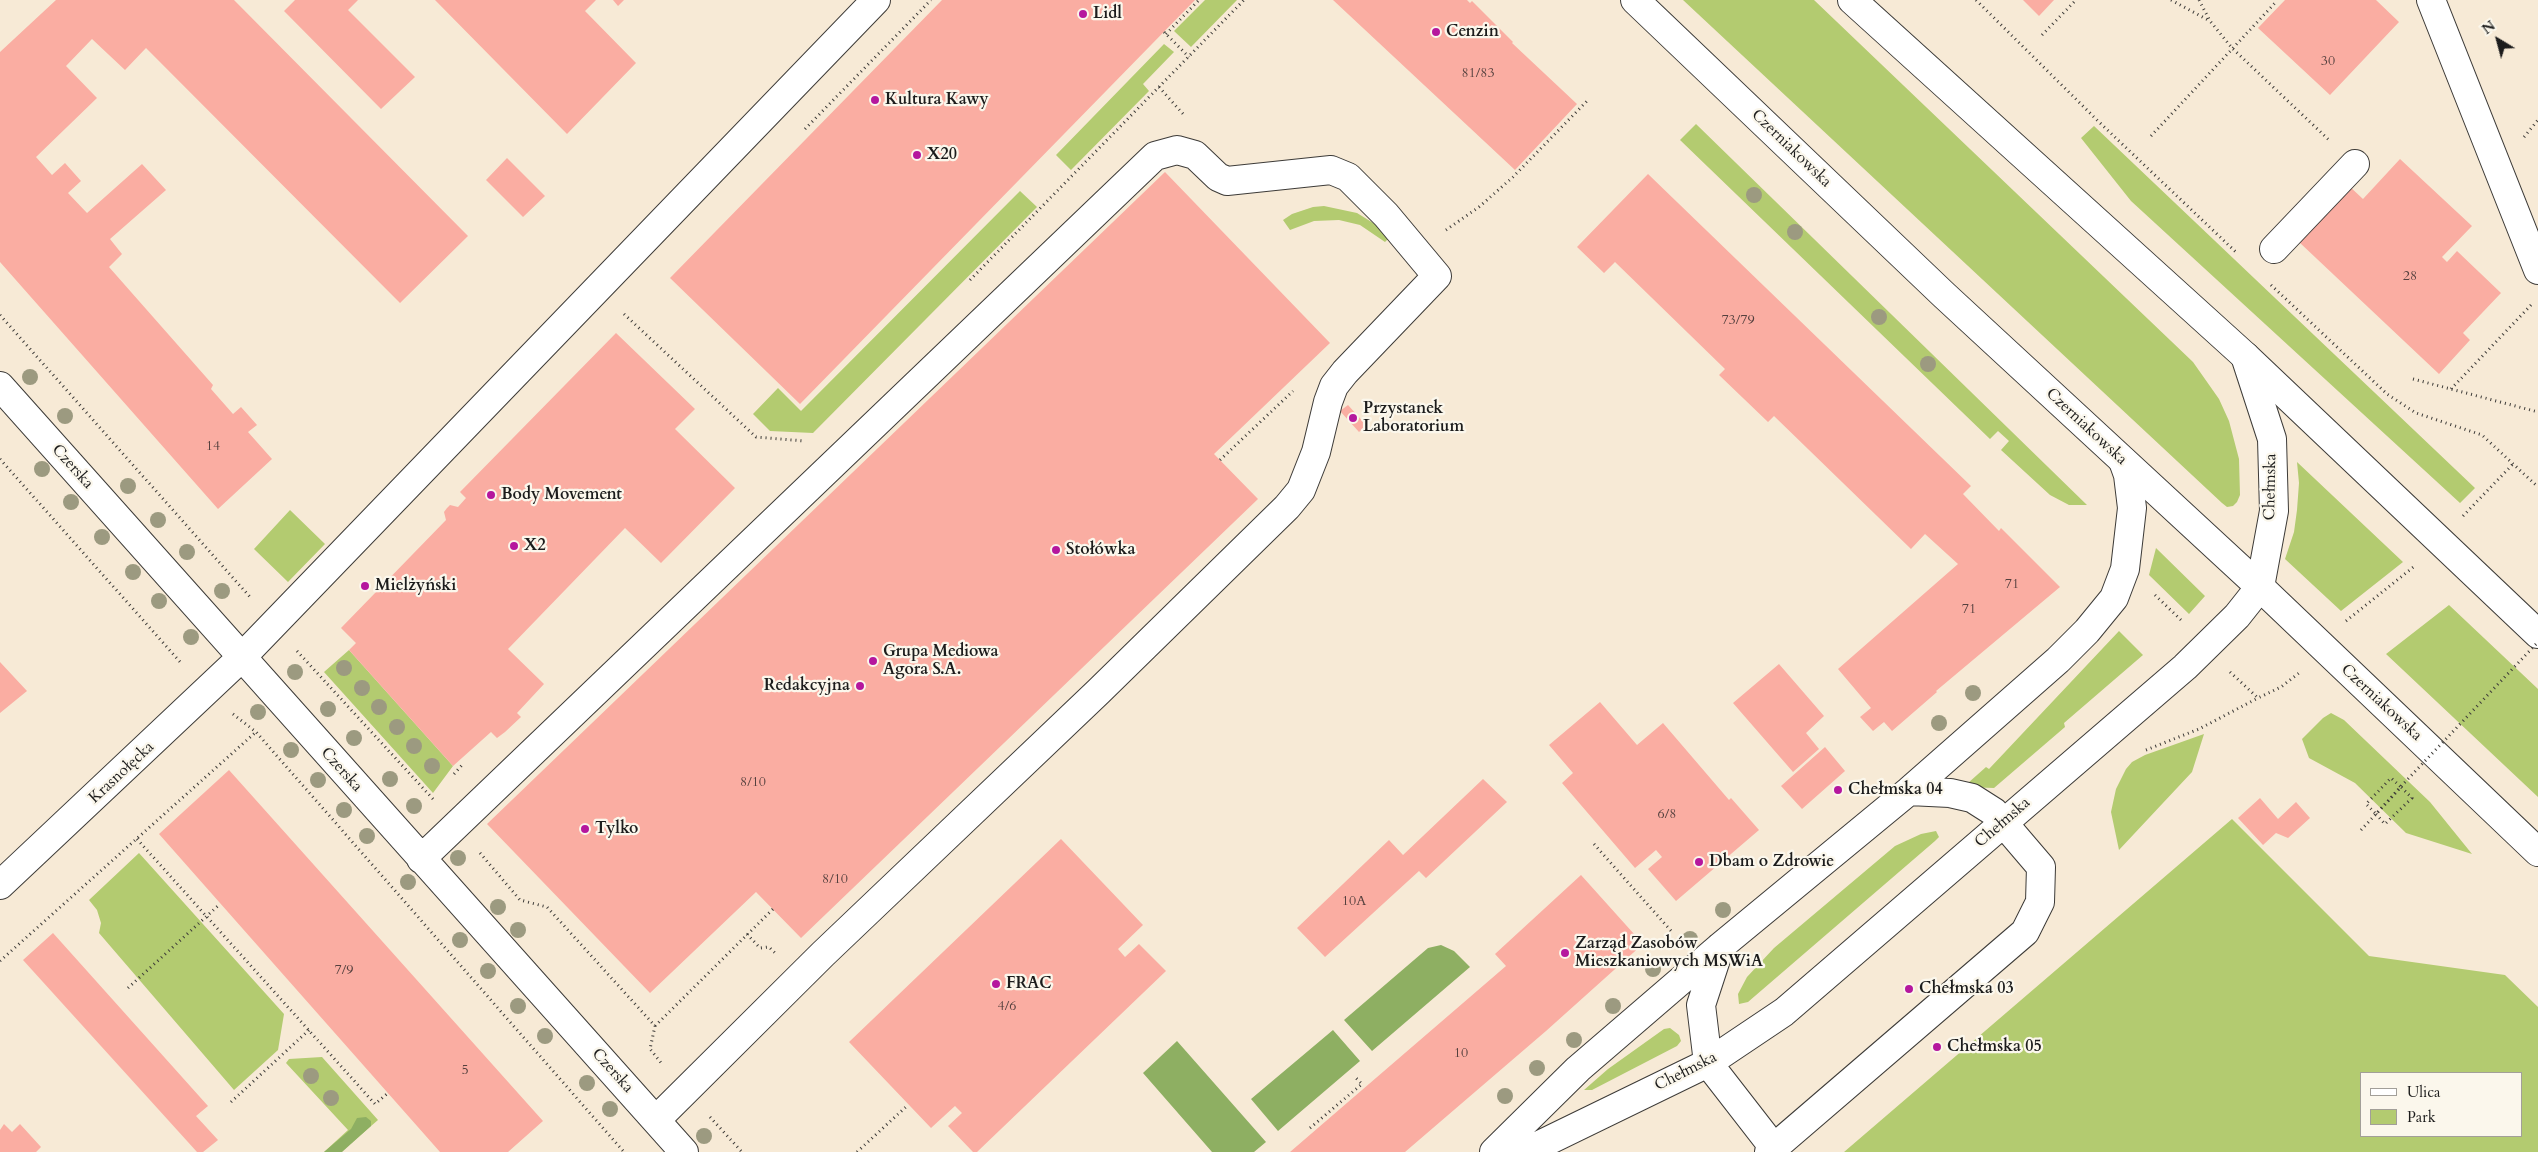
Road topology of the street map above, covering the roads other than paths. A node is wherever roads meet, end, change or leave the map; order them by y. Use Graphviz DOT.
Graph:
graph roads {
  1 [pos="876,0"];
  2 [pos="1634,0"];
  3 [pos="1852,0"];
  4 [pos="2431,0"];
  5 [pos="2355,164"];
  6 [pos="2274,249"];
  7 [pos="2538,270"];
  8 [pos="2245,356"];
  9 [pos="0,386"];
  10 [pos="2123,461"];
  11 [pos="2260,587"];
  12 [pos="2538,634"];
  13 [pos="242,658"];
  14 [pos="1909,791"];
  15 [pos="2004,822"];
  16 [pos="2538,852"];
  17 [pos="421,859"];
  18 [pos="0,885"];
  19 [pos="1721,946"];
  20 [pos="1708,1063"];
  21 [pos="656,1120"];
  22 [pos="1772,1150"];
  23 [pos="684,1152"];
  24 [pos="1494,1152"];
  25 [pos="1525,1152"];
  1 -- 13 [label="street, Krasnołęcka"];
  2 -- 10 [label="street, Czerniakowska"];
  3 -- 8 [label="street"];
  4 -- 7 [label="street"];
  5 -- 6 [label="street"];
  8 -- 11 [label="street, Chełmska"];
  8 -- 12 [label="street"];
  9 -- 13 [label="street, Czerska"];
  10 -- 11 [label="street, Czerniakowska"];
  10 -- 14 [label="street"];
  11 -- 15 [label="street, Chełmska"];
  11 -- 16 [label="street, Czerniakowska"];
  13 -- 17 [label="street, Czerska"];
  13 -- 18 [label="street, Krasnołęcka"];
  14 -- 15 [label="street"];
  14 -- 19 [label="street"];
  15 -- 20 [label="street, Chełmska"];
  15 -- 22 [label="street"];
  17 -- 21 [label="street, Czerska"];
  17 -- 21 [label="street"];
  19 -- 20 [label="street"];
  19 -- 24 [label="street"];
  20 -- 22 [label="street"];
  20 -- 25 [label="street, Chełmska"];
  21 -- 23 [label="street, Czerska"];
}
